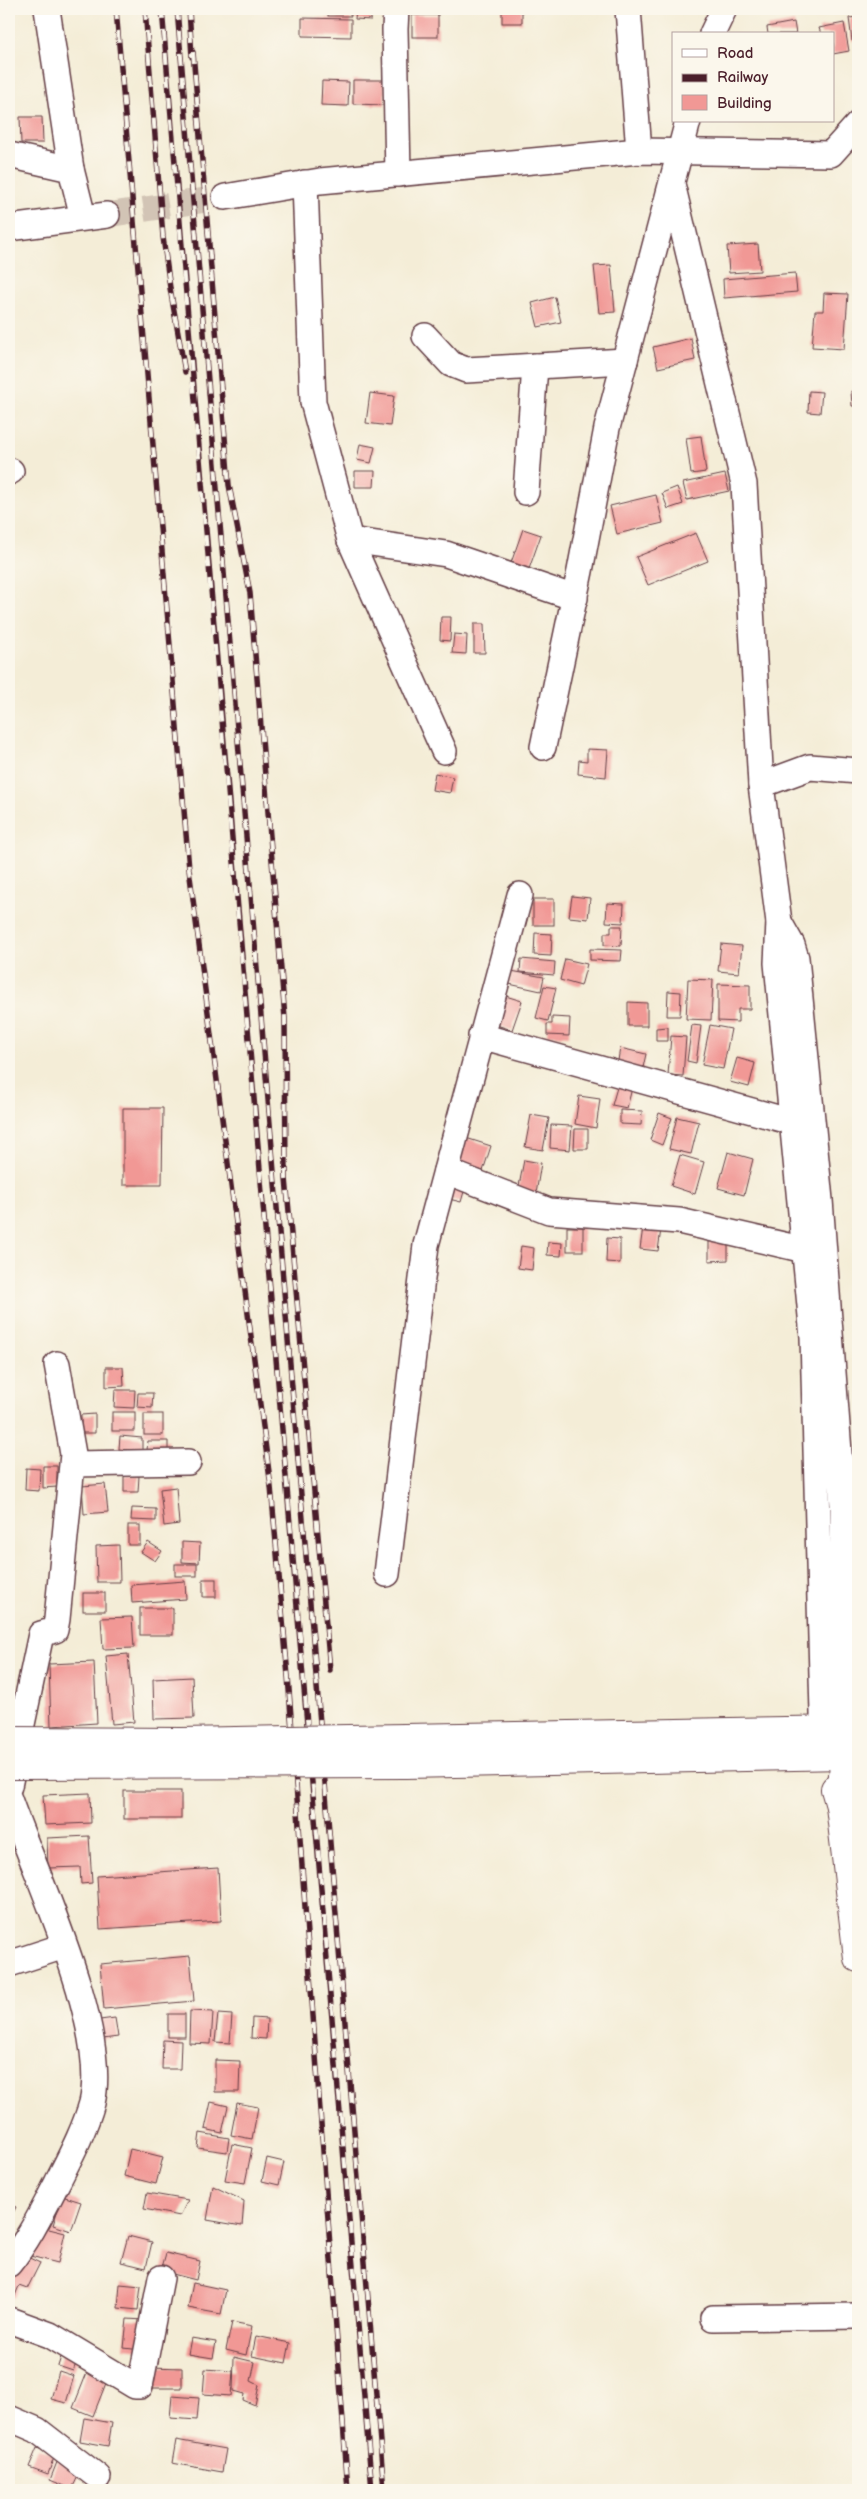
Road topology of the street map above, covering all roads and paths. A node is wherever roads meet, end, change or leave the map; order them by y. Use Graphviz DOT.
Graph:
graph roads {
  1 [pos="47,9"];
  2 [pos="396,9"];
  3 [pos="628,9"];
  4 [pos="724,9"];
  5 [pos="713,32"];
  6 [pos="688,122"];
  7 [pos="858,124"];
  8 [pos="639,151"];
  9 [pos="681,152"];
  10 [pos="9,154"];
  11 [pos="71,169"];
  12 [pos="398,174"];
  13 [pos="304,183"];
  14 [pos="672,186"];
  15 [pos="225,197"];
  16 [pos="9,228"];
  17 [pos="425,336"];
  18 [pos="625,361"];
  19 [pos="535,366"];
  20 [pos="526,492"];
  21 [pos="350,540"];
  22 [pos="575,598"];
  23 [pos="543,747"];
  24 [pos="444,751"];
  25 [pos="858,771"];
  26 [pos="761,785"];
  27 [pos="520,895"];
  28 [pos="779,922"];
  29 [pos="481,1036"];
  30 [pos="792,1122"];
  31 [pos="446,1171"];
  32 [pos="805,1250"];
  33 [pos="57,1364"];
  34 [pos="188,1462"];
  35 [pos="72,1464"];
  36 [pos="386,1574"];
  37 [pos="9,1741"];
  38 [pos="834,1743"];
  39 [pos="406,1751"];
  40 [pos="9,1765"];
  41 [pos="9,1786"];
  42 [pos="9,1799"];
  43 [pos="64,1946"];
  44 [pos="858,1958"];
  45 [pos="9,1964"];
  46 [pos="9,2264"];
  47 [pos="161,2278"];
  48 [pos="858,2316"];
  49 [pos="713,2318"];
  50 [pos="9,2320"];
  51 [pos="9,2418"];
  52 [pos="98,2477"];
  1 -- 11 [label="street"];
  2 -- 12 [label="street"];
  3 -- 8 [label="street"];
  4 -- 5 [label="street"];
  6 -- 9 [label="street"];
  7 -- 9 [label="street"];
  8 -- 9 [label="street"];
  8 -- 12 [label="street"];
  9 -- 14 [label="street"];
  10 -- 11 [label="street"];
  11 -- 16 [label="street"];
  12 -- 13 [label="street"];
  13 -- 15 [label="street"];
  13 -- 21 [label="street"];
  14 -- 18 [label="street"];
  14 -- 26 [label="street"];
  17 -- 19 [label="street"];
  18 -- 19 [label="street"];
  18 -- 22 [label="street"];
  19 -- 20 [label="street"];
  21 -- 22 [label="street"];
  21 -- 24 [label="street"];
  22 -- 23 [label="street"];
  25 -- 26 [label="street"];
  26 -- 28 [label="street"];
  27 -- 29 [label="street"];
  28 -- 30 [label="street"];
  28 -- 38 [label="street"];
  29 -- 30 [label="street"];
  29 -- 31 [label="street"];
  30 -- 32 [label="street"];
  31 -- 32 [label="street"];
  31 -- 36 [label="street"];
  32 -- 38 [label="street"];
  33 -- 35 [label="street"];
  34 -- 35 [label="street"];
  35 -- 41 [label="street"];
  37 -- 39 [label="main road, bridge"];
  38 -- 39 [label="main road"];
  38 -- 44 [label="main road"];
  39 -- 40 [label="main road, bridge"];
  42 -- 43 [label="street"];
  43 -- 45 [label="street"];
  43 -- 46 [label="street"];
  47 -- 50 [label="street"];
  48 -- 49 [label="street"];
  51 -- 52 [label="street"];
}
